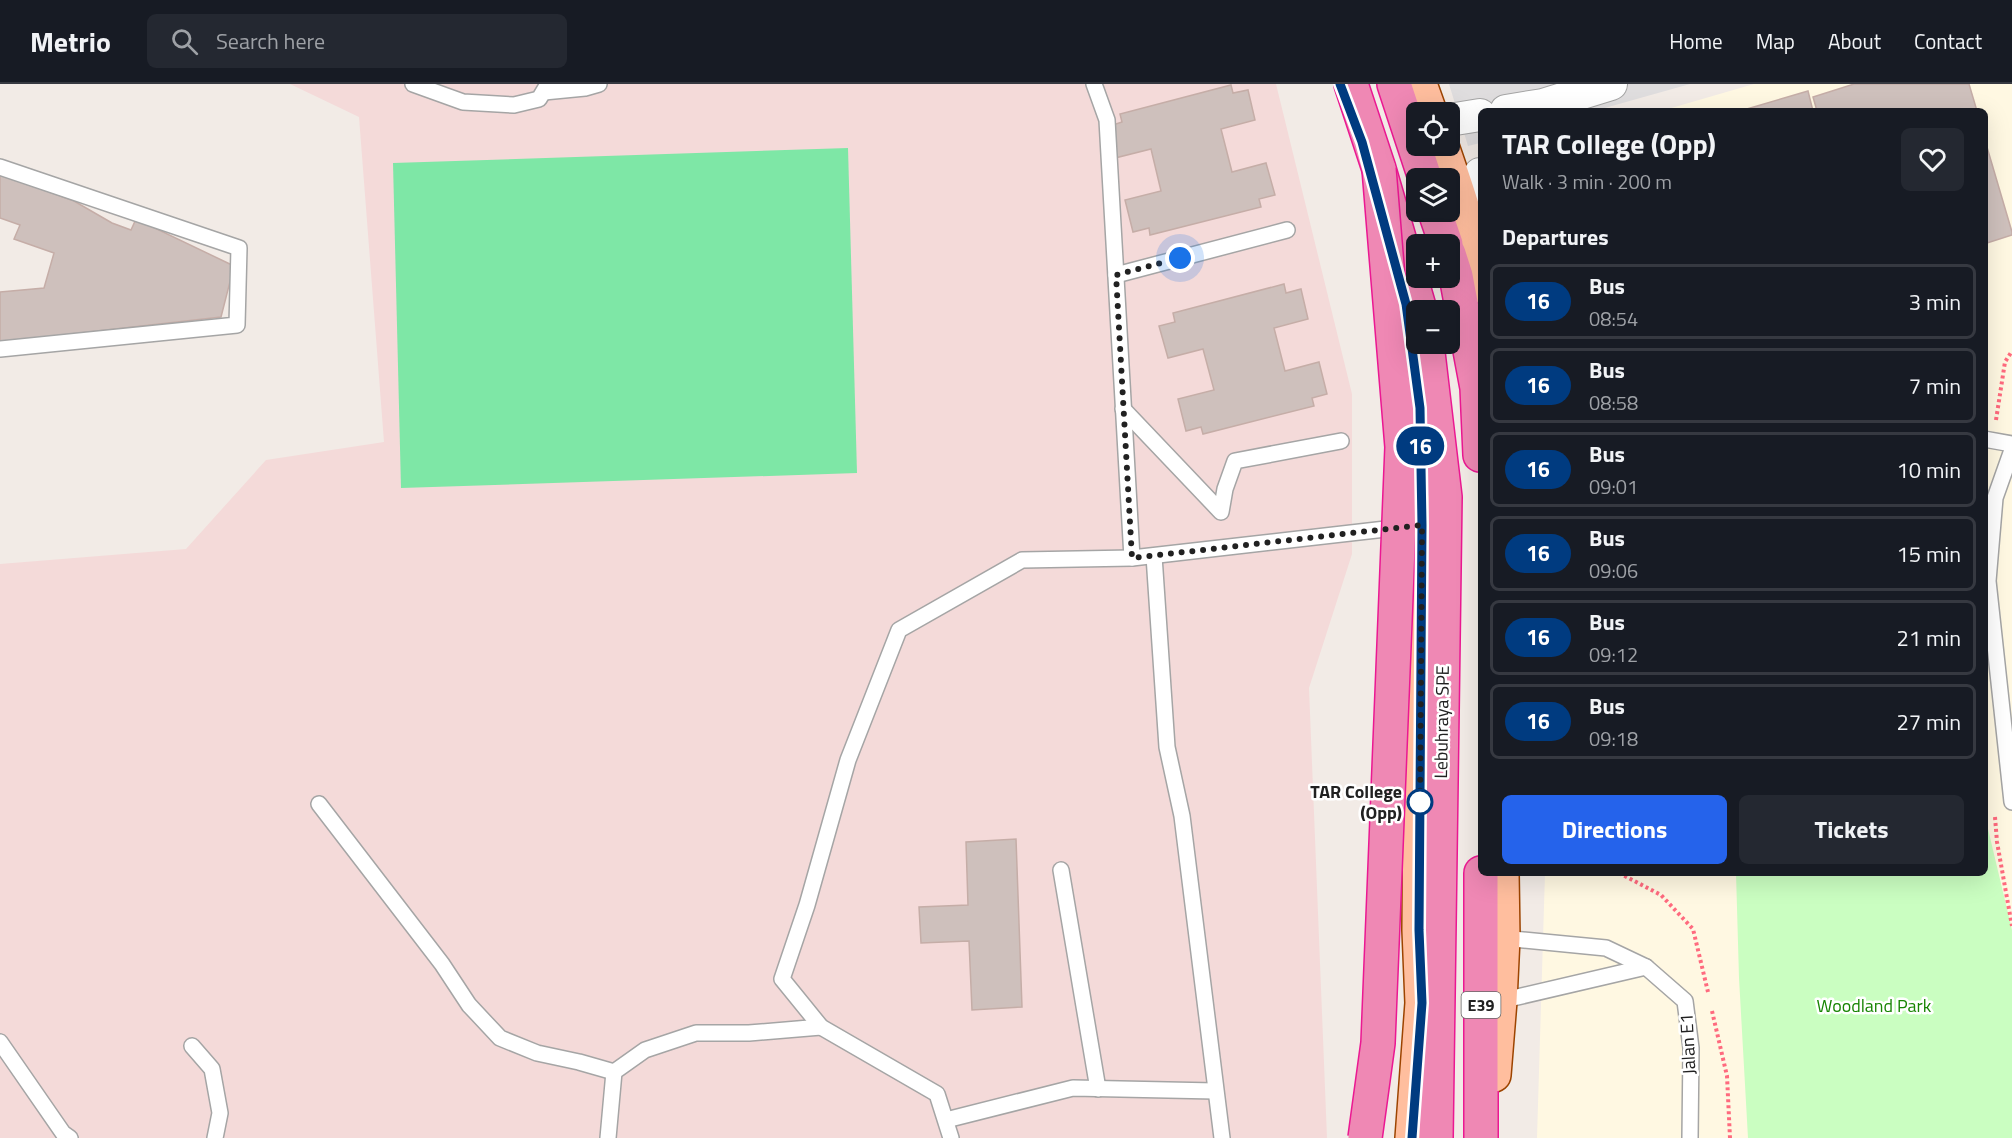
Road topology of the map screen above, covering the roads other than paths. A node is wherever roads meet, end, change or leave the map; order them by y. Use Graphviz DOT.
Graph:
graph roads {
  1 [pos="413,84"];
  2 [pos="599,84"];
  3 [pos="1094,84"];
  4 [pos="1340,84"];
  5 [pos="1351,84"];
  6 [pos="1394,84"];
  7 [pos="1420,84"];
  8 [pos="1611,84"];
  9 [pos="546,88"];
  10 [pos="1426,102"];
  11 [pos="1540,108"];
  12 [pos="1478,115"];
  13 [pos="1460,118"];
  14 [pos="0,167"];
  15 [pos="1422,168"];
  16 [pos="1379,169"];
  17 [pos="1478,176"];
  18 [pos="1460,196"];
  19 [pos="1457,222"];
  20 [pos="1287,230"];
  21 [pos="1478,269"];
  22 [pos="1116,275"];
  23 [pos="1458,288"];
  24 [pos="1417,300"];
  25 [pos="0,349"];
  26 [pos="1427,354"];
  27 [pos="1124,409"];
  28 [pos="1478,410"];
  29 [pos="1988,439"];
  30 [pos="1341,441"];
  31 [pos="2012,444"];
  32 [pos="2012,450"];
  33 [pos="1422,525"];
  34 [pos="1154,556"];
  35 [pos="1132,558"];
  36 [pos="2012,802"];
  37 [pos="319,804"];
  38 [pos="1061,870"];
  39 [pos="1481,876"];
  40 [pos="1502,876"];
  41 [pos="1503,938"];
  42 [pos="1646,967"];
  43 [pos="1500,1001"];
  44 [pos="821,1027"];
  45 [pos="0,1042"];
  46 [pos="192,1046"];
  47 [pos="614,1072"];
  48 [pos="1098,1089"];
  49 [pos="1215,1091"];
  50 [pos="946,1120"];
  51 [pos="70,1138"];
  52 [pos="215,1138"];
  53 [pos="608,1138"];
  54 [pos="951,1138"];
  55 [pos="1222,1138"];
  56 [pos="1365,1138"];
  57 [pos="1412,1138"];
  58 [pos="1436,1138"];
  59 [pos="1481,1138"];
  60 [pos="1491,1138"];
  61 [pos="1690,1138"];
  1 -- 9 [label="lane"];
  2 -- 9 [label="lane"];
  3 -- 22 [label="lane"];
  4 -- 33 [label="main road"];
  5 -- 16 [label="highway"];
  6 -- 15 [label="highway"];
  7 -- 10 [label="main road"];
  8 -- 11 [label="street"];
  12 -- 13 [label="street"];
  14 -- 25 [label="lane"];
  16 -- 24 [label="highway, bridge"];
  16 -- 56 [label="highway, bridge"];
  17 -- 18 [label="street"];
  19 -- 21 [label="main road"];
  20 -- 22 [label="lane"];
  22 -- 27 [label="lane"];
  23 -- 28 [label="highway"];
  26 -- 58 [label="highway, Lebuhraya SPE / E39"];
  27 -- 30 [label="lane"];
  27 -- 35 [label="lane"];
  29 -- 31 [label="lane"];
  32 -- 36 [label="lane"];
  33 -- 34 [label="lane"];
  33 -- 57 [label="main road"];
  34 -- 35 [label="lane"];
  34 -- 49 [label="lane"];
  35 -- 44 [label="lane"];
  37 -- 47 [label="lane"];
  38 -- 48 [label="lane"];
  39 -- 59 [label="highway, E39"];
  40 -- 41 [label="main road"];
  41 -- 42 [label="lane, Jalan E1"];
  41 -- 43 [label="main road"];
  42 -- 43 [label="lane"];
  42 -- 61 [label="lane, Jalan E1"];
  43 -- 60 [label="main road"];
  44 -- 47 [label="lane"];
  44 -- 50 [label="lane"];
  45 -- 51 [label="lane"];
  46 -- 52 [label="lane"];
  47 -- 53 [label="lane"];
  48 -- 49 [label="lane"];
  48 -- 50 [label="lane"];
  49 -- 55 [label="lane"];
  50 -- 54 [label="lane"];
}
